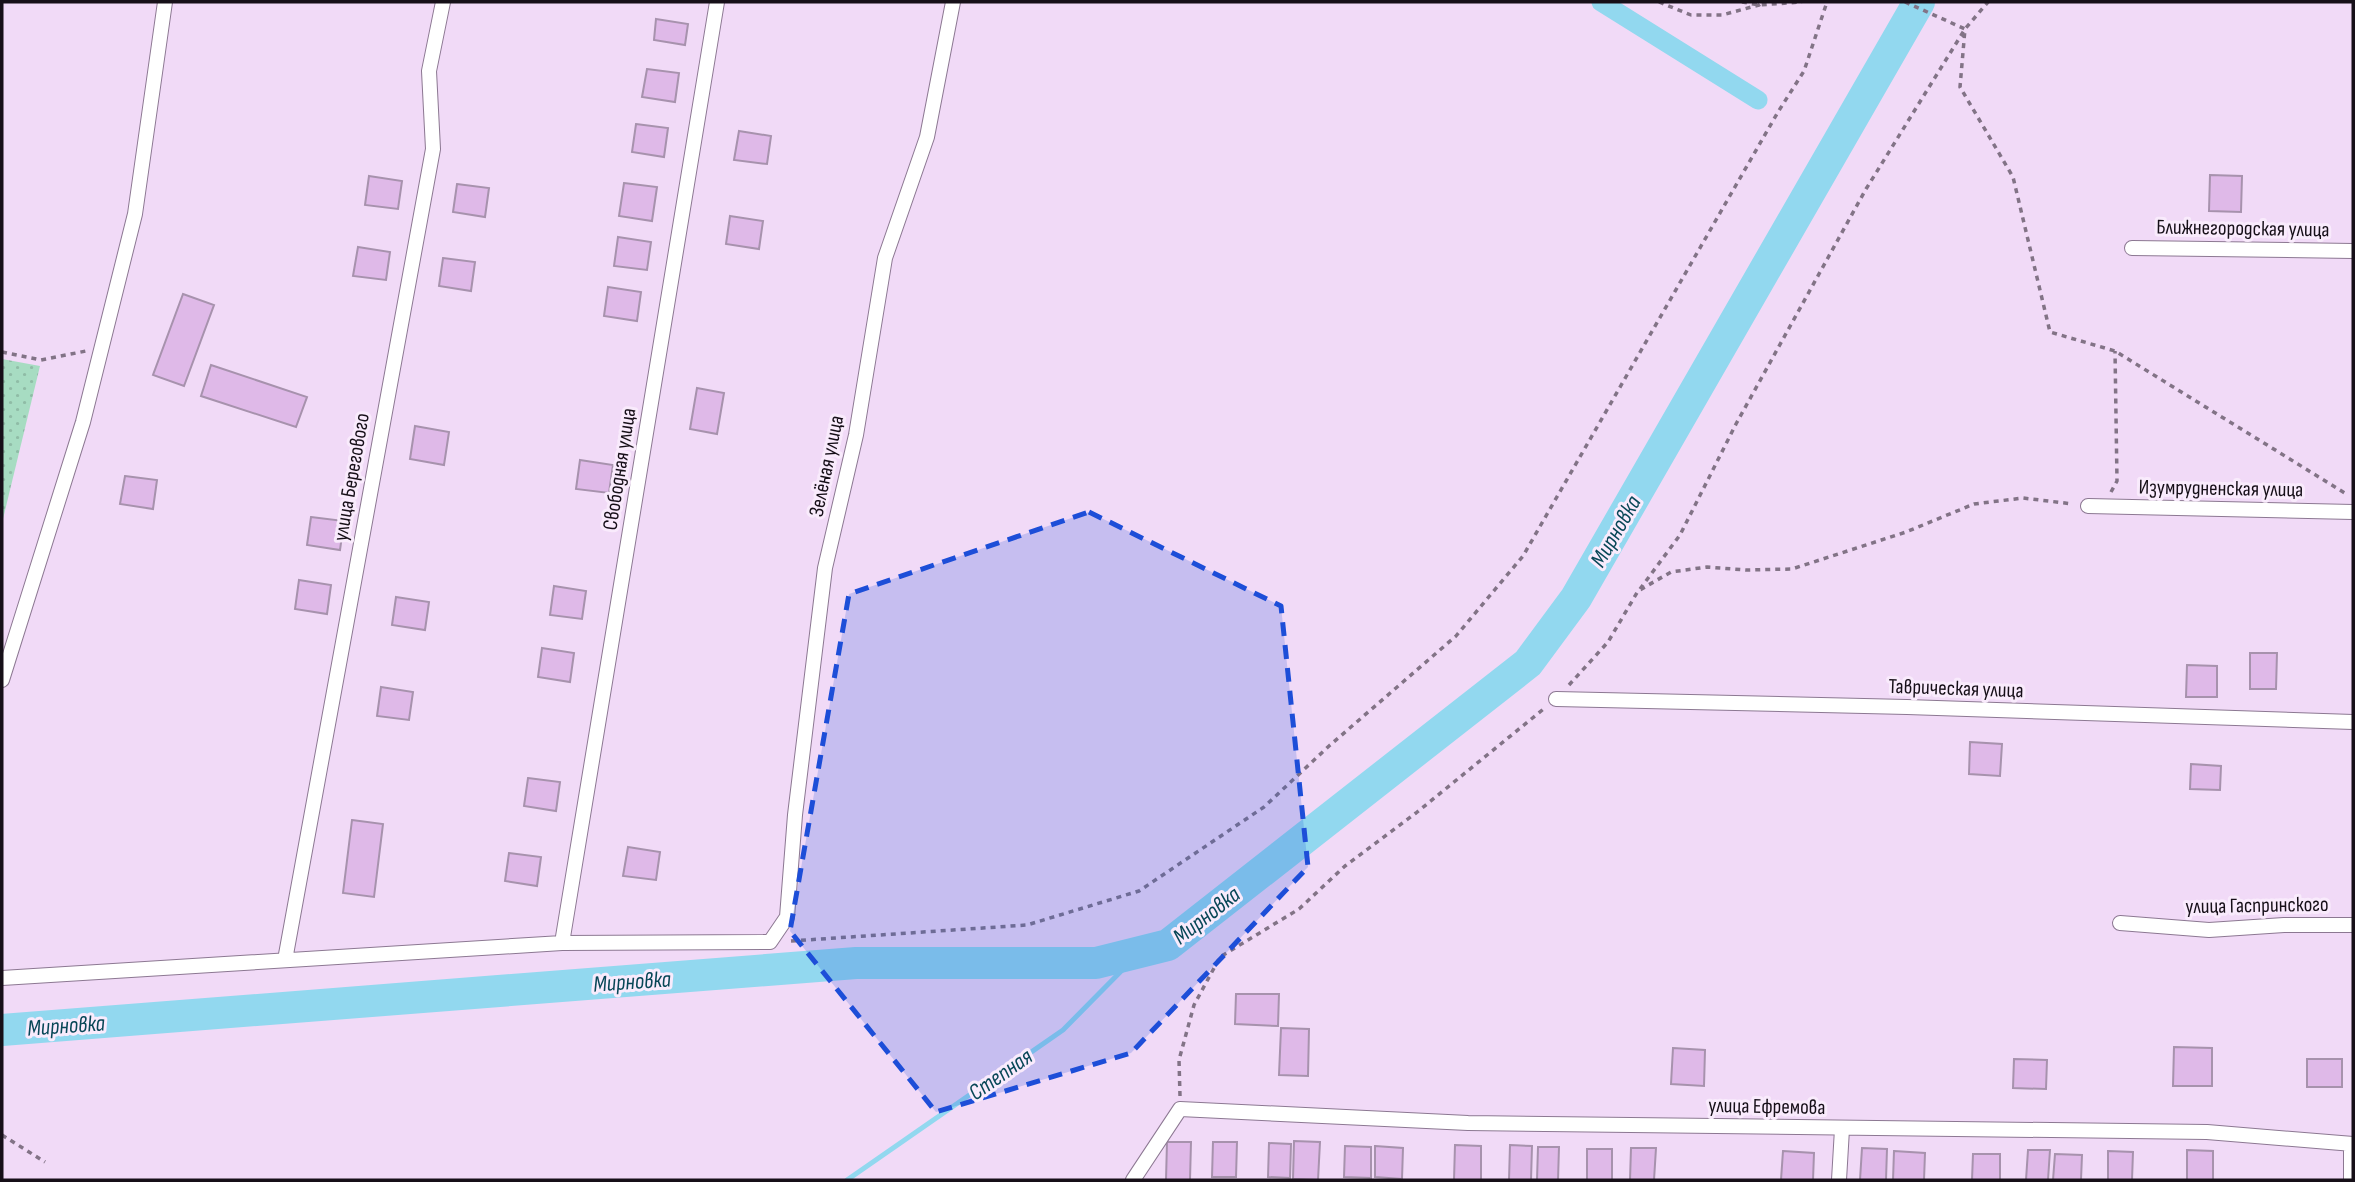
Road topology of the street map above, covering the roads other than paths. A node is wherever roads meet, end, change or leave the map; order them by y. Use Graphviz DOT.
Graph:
graph roads {
  1 [pos="165,2"];
  2 [pos="443,2"];
  3 [pos="718,2"];
  4 [pos="953,2"];
  5 [pos="2132,248"];
  6 [pos="2353,251"];
  7 [pos="2088,506"];
  8 [pos="2353,512"];
  9 [pos="2,680"];
  10 [pos="1556,699"];
  11 [pos="2353,722"];
  12 [pos="2120,923"];
  13 [pos="2353,925"];
  14 [pos="562,943"];
  15 [pos="285,960"];
  16 [pos="2,978"];
  17 [pos="1842,1129"];
  18 [pos="2352,1144"];
  19 [pos="1133,1180"];
  20 [pos="1839,1180"];
  21 [pos="2351,1180"];
  1 -- 9 [label="street"];
  2 -- 15 [label="street, улица Берегового"];
  3 -- 14 [label="street, Свободная улица"];
  4 -- 14 [label="street, Зелёная улица"];
  5 -- 6 [label="street, Ближнегородская улица"];
  7 -- 8 [label="street, Изумрудненская улица"];
  10 -- 11 [label="street, Таврическая улица"];
  12 -- 13 [label="street, улица Гаспринского"];
  14 -- 15 [label="street"];
  15 -- 16 [label="street"];
  17 -- 18 [label="street, улица Ефремова"];
  17 -- 19 [label="street, улица Ефремова"];
  17 -- 20 [label="street"];
  18 -- 21 [label="street"];
}
